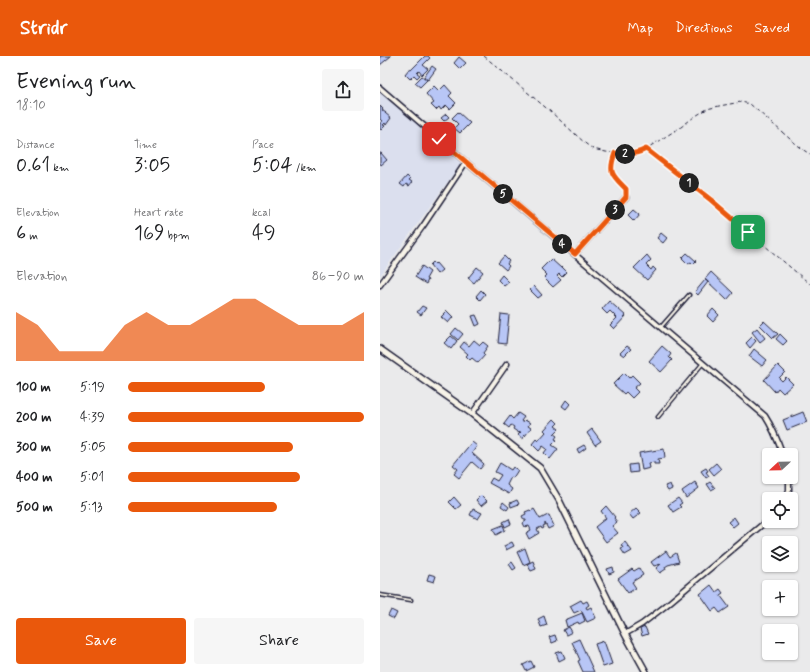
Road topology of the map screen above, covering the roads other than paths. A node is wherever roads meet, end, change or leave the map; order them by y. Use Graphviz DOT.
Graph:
graph roads {
  1 [pos="380,88"];
  2 [pos="466,162"];
  3 [pos="626,197"];
  4 [pos="575,254"];
  5 [pos="380,285"];
  6 [pos="689,295"];
  7 [pos="660,328"];
  8 [pos="380,349"];
  9 [pos="703,363"];
  10 [pos="507,364"];
  11 [pos="472,414"];
  12 [pos="658,417"];
  13 [pos="781,448"];
  14 [pos="762,524"];
  15 [pos="380,595"];
  16 [pos="411,600"];
  17 [pos="625,634"];
  18 [pos="646,672"];
  1 -- 2 [label="street"];
  2 -- 4 [label="street"];
  2 -- 5 [label="street"];
  3 -- 4 [label="street"];
  4 -- 7 [label="street"];
  6 -- 7 [label="lane"];
  7 -- 9 [label="street"];
  8 -- 11 [label="street"];
  9 -- 12 [label="lane"];
  9 -- 13 [label="street"];
  10 -- 11 [label="street"];
  11 -- 17 [label="street"];
  14 -- 17 [label="street"];
  15 -- 16 [label="lane"];
  17 -- 18 [label="street"];
}
